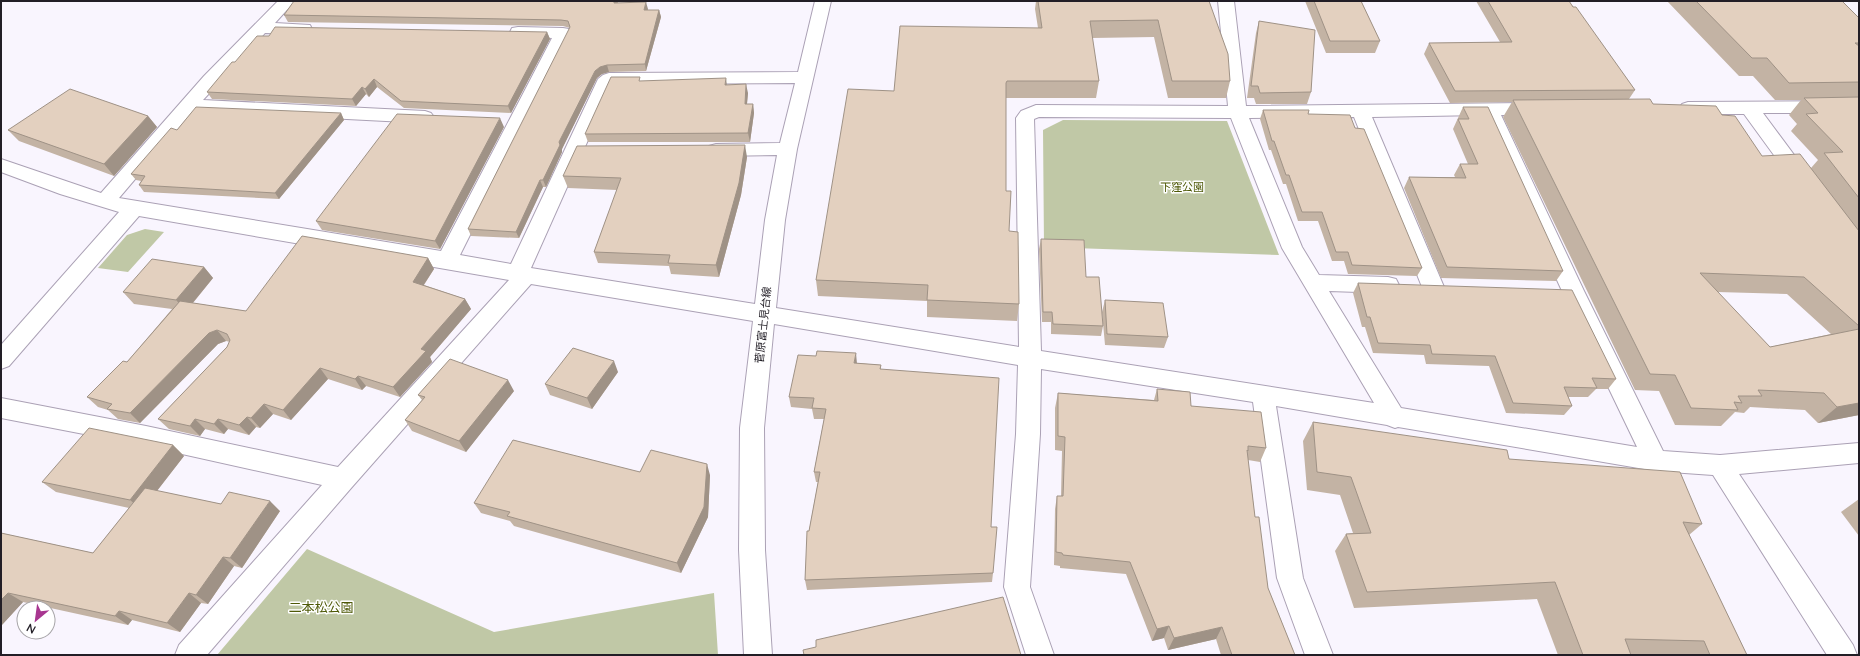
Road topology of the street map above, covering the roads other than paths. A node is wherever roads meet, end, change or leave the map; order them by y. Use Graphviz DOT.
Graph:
graph roads {
  1 [pos="287,1"];
  2 [pos="823,1"];
  3 [pos="1226,1"];
  4 [pos="261,28"];
  5 [pos="324,29"];
  6 [pos="499,32"];
  7 [pos="806,77"];
  8 [pos="188,105"];
  9 [pos="1670,108"];
  10 [pos="1749,108"];
  11 [pos="1859,108"];
  12 [pos="1552,109"];
  13 [pos="1489,110"];
  14 [pos="1361,111"];
  15 [pos="1238,112"];
  16 [pos="439,117"];
  17 [pos="788,149"];
  18 [pos="572,150"];
  19 [pos="596,150"];
  20 [pos="700,150"];
  21 [pos="1,165"];
  22 [pos="1811,191"];
  23 [pos="105,201"];
  24 [pos="134,208"];
  25 [pos="447,260"];
  26 [pos="522,274"];
  27 [pos="1313,283"];
  28 [pos="1550,291"];
  29 [pos="1573,291"];
  30 [pos="765,315"];
  31 [pos="1030,358"];
  32 [pos="1,360"];
  33 [pos="1263,394"];
  34 [pos="1,408"];
  35 [pos="1394,418"];
  36 [pos="162,419"];
  37 [pos="146,436"];
  38 [pos="1859,453"];
  39 [pos="1656,461"];
  40 [pos="1720,465"];
  41 [pos="343,479"];
  42 [pos="189,655"];
  43 [pos="758,655"];
  44 [pos="1040,655"];
  45 [pos="1319,655"];
  46 [pos="1843,655"];
  1 -- 4 [label="street"];
  2 -- 7 [label="street, 菅原富士見台線"];
  3 -- 15 [label="street"];
  4 -- 5 [label="street"];
  4 -- 8 [label="street"];
  6 -- 25 [label="street"];
  7 -- 17 [label="street, 菅原富士見台線"];
  7 -- 18 [label="street"];
  8 -- 16 [label="street"];
  8 -- 23 [label="street"];
  9 -- 10 [label="street"];
  10 -- 11 [label="street"];
  10 -- 22 [label="street"];
  12 -- 13 [label="street"];
  13 -- 14 [label="street"];
  13 -- 29 [label="street"];
  14 -- 15 [label="street"];
  14 -- 27 [label="street"];
  15 -- 27 [label="street"];
  15 -- 31 [label="street"];
  17 -- 20 [label="street"];
  17 -- 30 [label="street, 菅原富士見台線"];
  18 -- 19 [label="street"];
  18 -- 26 [label="street"];
  21 -- 23 [label="street"];
  23 -- 24 [label="street"];
  24 -- 25 [label="street"];
  24 -- 32 [label="street"];
  25 -- 26 [label="street"];
  26 -- 30 [label="street"];
  26 -- 41 [label="street"];
  27 -- 35 [label="street"];
  28 -- 29 [label="street"];
  29 -- 39 [label="street"];
  30 -- 31 [label="street"];
  30 -- 43 [label="street, 菅原富士見台線"];
  31 -- 33 [label="street"];
  31 -- 44 [label="street"];
  33 -- 35 [label="street"];
  33 -- 45 [label="street"];
  34 -- 37 [label="street"];
  35 -- 39 [label="street"];
  36 -- 37 [label="street"];
  37 -- 41 [label="street"];
  38 -- 40 [label="street"];
  39 -- 40 [label="street"];
  40 -- 46 [label="street"];
  41 -- 42 [label="street"];
}
